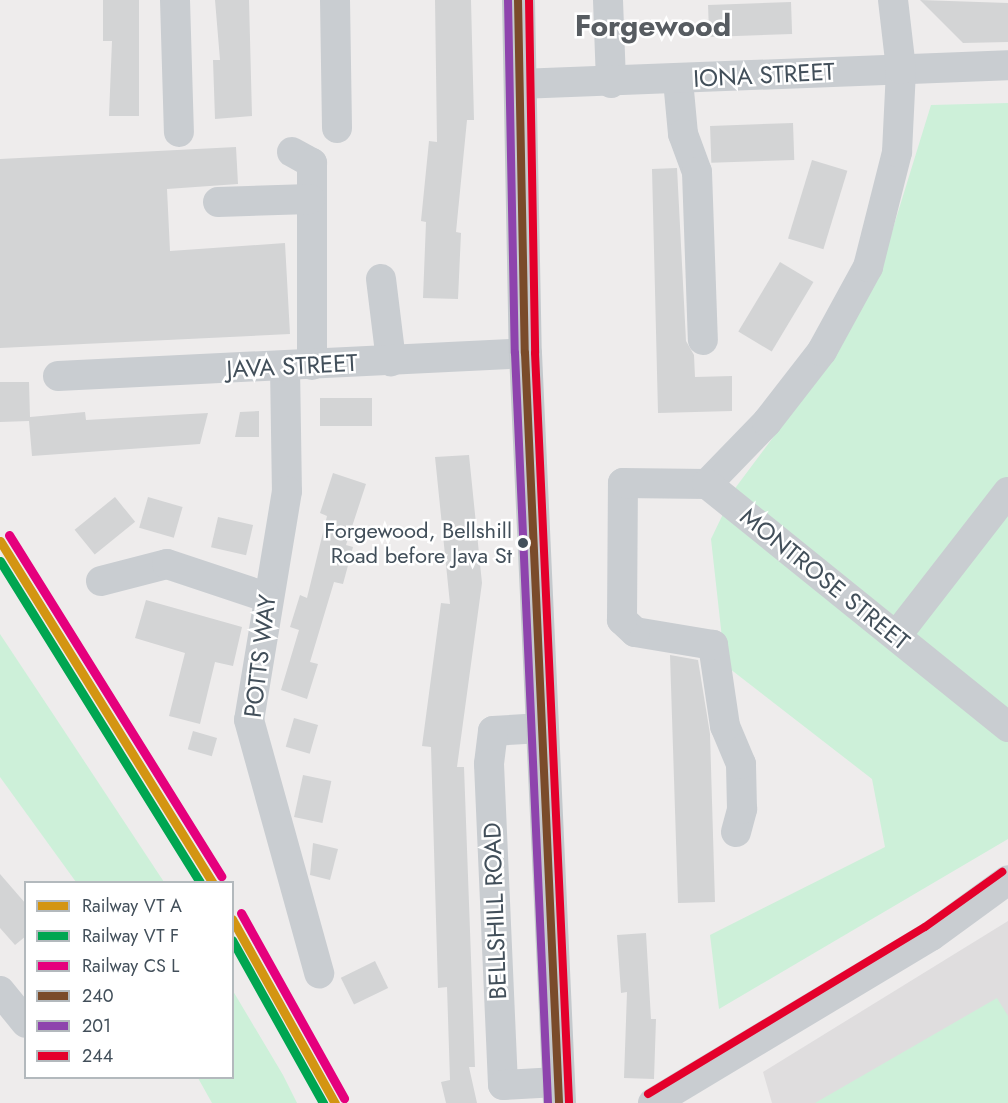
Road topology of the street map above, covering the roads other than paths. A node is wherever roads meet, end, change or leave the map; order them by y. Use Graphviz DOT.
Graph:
graph roads {
  1 [pos="175,0"];
  2 [pos="335,0"];
  3 [pos="518,0"];
  4 [pos="608,0"];
  5 [pos="893,0"];
  6 [pos="1008,64"];
  7 [pos="901,69"];
  8 [pos="678,80"];
  9 [pos="611,83"];
  10 [pos="519,84"];
  11 [pos="337,128"];
  12 [pos="179,132"];
  13 [pos="292,152"];
  14 [pos="310,199"];
  15 [pos="218,202"];
  16 [pos="381,279"];
  17 [pos="703,340"];
  18 [pos="525,353"];
  19 [pos="390,361"];
  20 [pos="298,366"];
  21 [pos="58,376"];
  22 [pos="707,484"];
  23 [pos="1008,492"];
  24 [pos="101,581"];
  25 [pos="266,597"];
  26 [pos="897,635"];
  27 [pos="1008,727"];
  28 [pos="542,728"];
  29 [pos="736,832"];
  30 [pos="1008,880"];
  31 [pos="319,973"];
  32 [pos="0,991"];
  33 [pos="24,1021"];
  34 [pos="558,1092"];
  35 [pos="653,1103"];
  1 -- 12 [label="street"];
  2 -- 11 [label="street"];
  3 -- 10 [label="main road, BELLSHILL ROAD"];
  4 -- 9 [label="street"];
  5 -- 7 [label="street"];
  6 -- 7 [label="street, IONA STREET"];
  7 -- 8 [label="street, IONA STREET"];
  7 -- 22 [label="street"];
  8 -- 9 [label="street, IONA STREET"];
  8 -- 17 [label="street"];
  9 -- 10 [label="street, IONA STREET"];
  10 -- 18 [label="main road, BELLSHILL ROAD"];
  13 -- 14 [label="street, POTTS WAY"];
  14 -- 15 [label="street"];
  14 -- 20 [label="street, POTTS WAY"];
  16 -- 19 [label="street"];
  18 -- 19 [label="street, JAVA STREET"];
  18 -- 28 [label="main road, BELLSHILL ROAD"];
  19 -- 20 [label="street, JAVA STREET"];
  20 -- 21 [label="street, JAVA STREET"];
  20 -- 25 [label="street, POTTS WAY"];
  22 -- 26 [label="street, MONTROSE STREET"];
  22 -- 29 [label="street"];
  23 -- 26 [label="street"];
  24 -- 25 [label="street"];
  25 -- 31 [label="street, POTTS WAY"];
  26 -- 27 [label="street, MONTROSE STREET"];
  28 -- 34 [label="main road, BELLSHILL ROAD"];
  28 -- 34 [label="street, BELLSHILL ROAD"];
  30 -- 35 [label="street"];
  32 -- 33 [label="street"];
}
